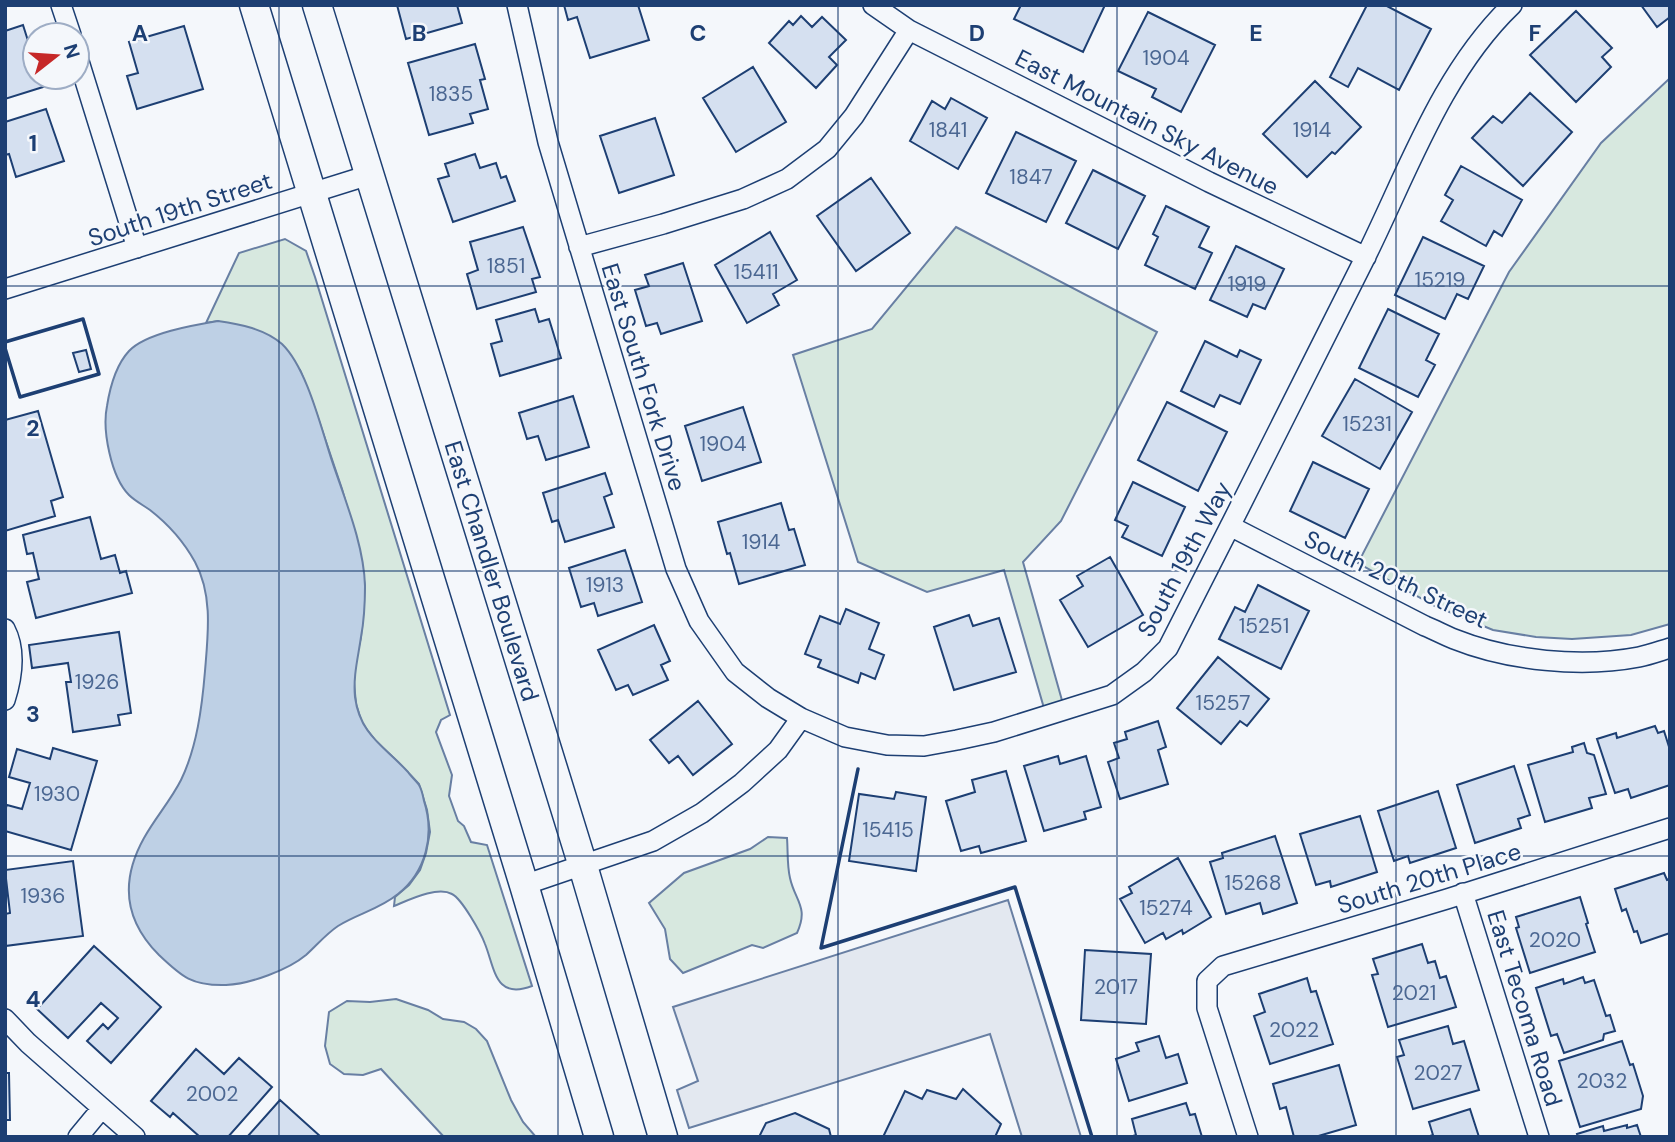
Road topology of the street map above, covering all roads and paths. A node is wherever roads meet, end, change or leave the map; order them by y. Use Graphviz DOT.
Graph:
graph roads {
  1 [pos="254,5"];
  2 [pos="317,5"];
  3 [pos="517,5"];
  4 [pos="873,5"];
  5 [pos="1513,5"];
  6 [pos="909,30"];
  7 [pos="88,91"];
  8 [pos="369,175"];
  9 [pos="311,193"];
  10 [pos="579,247"];
  11 [pos="137,248"];
  12 [pos="1366,257"];
  13 [pos="5,289"];
  14 [pos="1230,526"];
  15 [pos="5,629"];
  16 [pos="1670,648"];
  17 [pos="5,700"];
  18 [pos="800,718"];
  19 [pos="1670,828"];
  20 [pos="583,866"];
  21 [pos="524,885"];
  22 [pos="1464,893"];
  23 [pos="5,1019"];
  24 [pos="102,1108"];
  25 [pos="78,1137"];
  26 [pos="135,1137"];
  27 [pos="599,1137"];
  28 [pos="663,1137"];
  29 [pos="1248,1137"];
  30 [pos="1539,1137"];
  1 -- 9 [label="main road"];
  2 -- 8 [label="main road, East Chandler Boulevard"];
  3 -- 10 [label="street, East South Fork Drive"];
  4 -- 6 [label="street, East Mountain Sky Avenue"];
  5 -- 12 [label="street, South 19th Way"];
  6 -- 10 [label="street"];
  6 -- 12 [label="street, East Mountain Sky Avenue"];
  7 -- 11 [label="street"];
  8 -- 9 [label="street, South 19th Street"];
  8 -- 20 [label="main road, East Chandler Boulevard"];
  9 -- 11 [label="street, South 19th Street"];
  9 -- 21 [label="main road"];
  10 -- 18 [label="street, East South Fork Drive"];
  11 -- 13 [label="street, South 19th Street"];
  12 -- 14 [label="street, South 19th Way"];
  14 -- 16 [label="street, South 20th Street"];
  14 -- 18 [label="street, South 19th Way"];
  15 -- 17 [label="street"];
  18 -- 20 [label="street"];
  19 -- 22 [label="street, South 20th Place"];
  20 -- 21 [label="street"];
  20 -- 28 [label="main road, East Chandler Boulevard"];
  21 -- 27 [label="main road"];
  22 -- 29 [label="street, South 20th Place"];
  22 -- 30 [label="street, East Tecoma Road"];
  23 -- 24 [label="street"];
  24 -- 25 [label="street"];
  24 -- 26 [label="street"];
}
